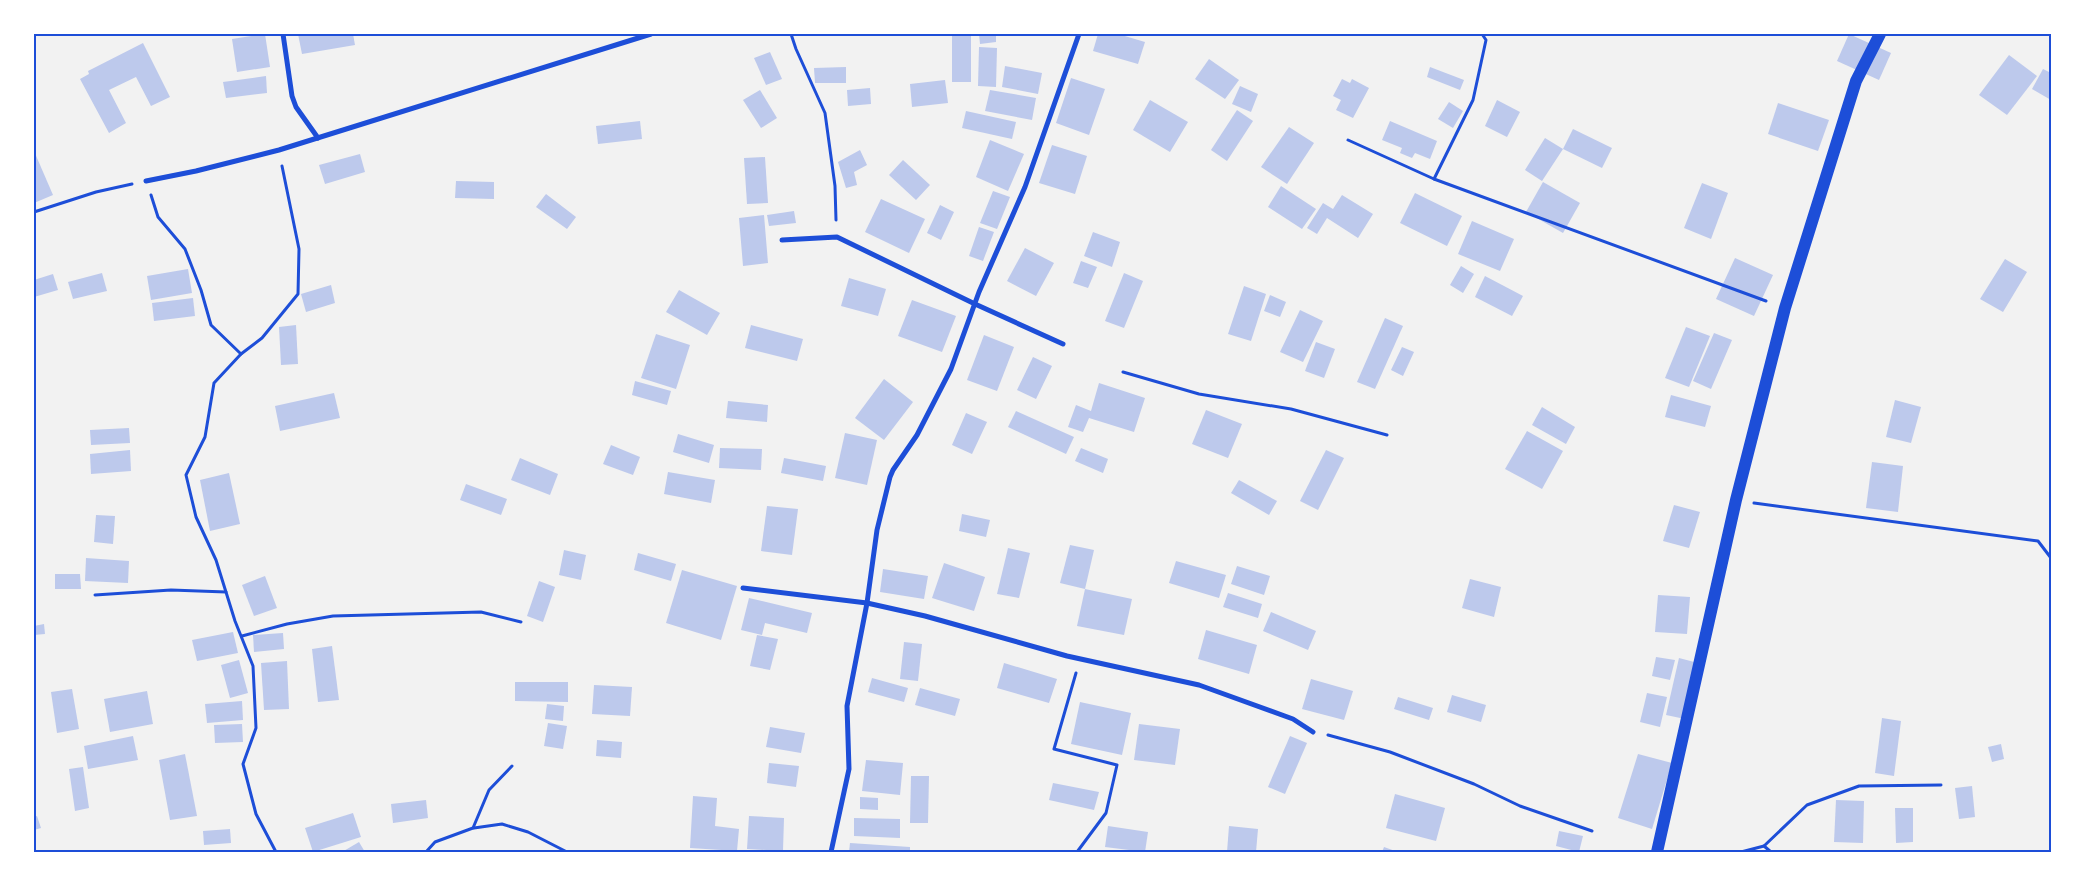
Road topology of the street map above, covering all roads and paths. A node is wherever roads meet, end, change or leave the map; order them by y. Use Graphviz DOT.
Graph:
graph roads {
  1 [pos="283,34"];
  2 [pos="651,34"];
  3 [pos="791,34"];
  4 [pos="1079,34"];
  5 [pos="1482,34"];
  6 [pos="1880,34"];
  7 [pos="318,138"];
  8 [pos="1348,140"];
  9 [pos="279,150"];
  10 [pos="1434,179"];
  11 [pos="146,181"];
  12 [pos="34,212"];
  13 [pos="837,237"];
  14 [pos="782,240"];
  15 [pos="975,304"];
  16 [pos="1785,308"];
  17 [pos="1063,344"];
  18 [pos="241,354"];
  19 [pos="1123,372"];
  20 [pos="1387,435"];
  21 [pos="1736,500"];
  22 [pos="2051,558"];
  23 [pos="743,588"];
  24 [pos="226,592"];
  25 [pos="95,595"];
  26 [pos="867,603"];
  27 [pos="521,622"];
  28 [pos="242,636"];
  29 [pos="1081,659"];
  30 [pos="1313,732"];
  31 [pos="512,766"];
  32 [pos="1941,785"];
  33 [pos="473,828"];
  34 [pos="1592,831"];
  35 [pos="1764,846"];
  36 [pos="276,852"];
  37 [pos="426,852"];
  38 [pos="567,852"];
  39 [pos="831,852"];
  40 [pos="1077,852"];
  41 [pos="1657,852"];
  42 [pos="1741,852"];
  43 [pos="1771,852"];
  1 -- 7 [label="street"];
  2 -- 7 [label="street"];
  3 -- 13 [label="path"];
  4 -- 15 [label="street"];
  5 -- 10 [label="path"];
  6 -- 16 [label="main road"];
  7 -- 9 [label="street"];
  8 -- 10 [label="path"];
  9 -- 11 [label="street"];
  9 -- 18 [label="path"];
  10 -- 16 [label="path"];
  11 -- 12 [label="path"];
  11 -- 18 [label="path"];
  13 -- 14 [label="street"];
  13 -- 15 [label="street"];
  15 -- 17 [label="street"];
  15 -- 26 [label="street"];
  16 -- 21 [label="main road"];
  18 -- 24 [label="path"];
  19 -- 20 [label="path"];
  21 -- 22 [label="path"];
  21 -- 41 [label="main road"];
  23 -- 26 [label="street"];
  24 -- 25 [label="path"];
  24 -- 28 [label="path"];
  26 -- 29 [label="street"];
  26 -- 39 [label="street"];
  27 -- 28 [label="path"];
  28 -- 36 [label="path"];
  29 -- 30 [label="street"];
  29 -- 40 [label="path"];
  30 -- 34 [label="path"];
  31 -- 33 [label="path"];
  32 -- 35 [label="path"];
  33 -- 37 [label="path"];
  33 -- 38 [label="path"];
  35 -- 42 [label="path"];
  35 -- 43 [label="path"];
}
